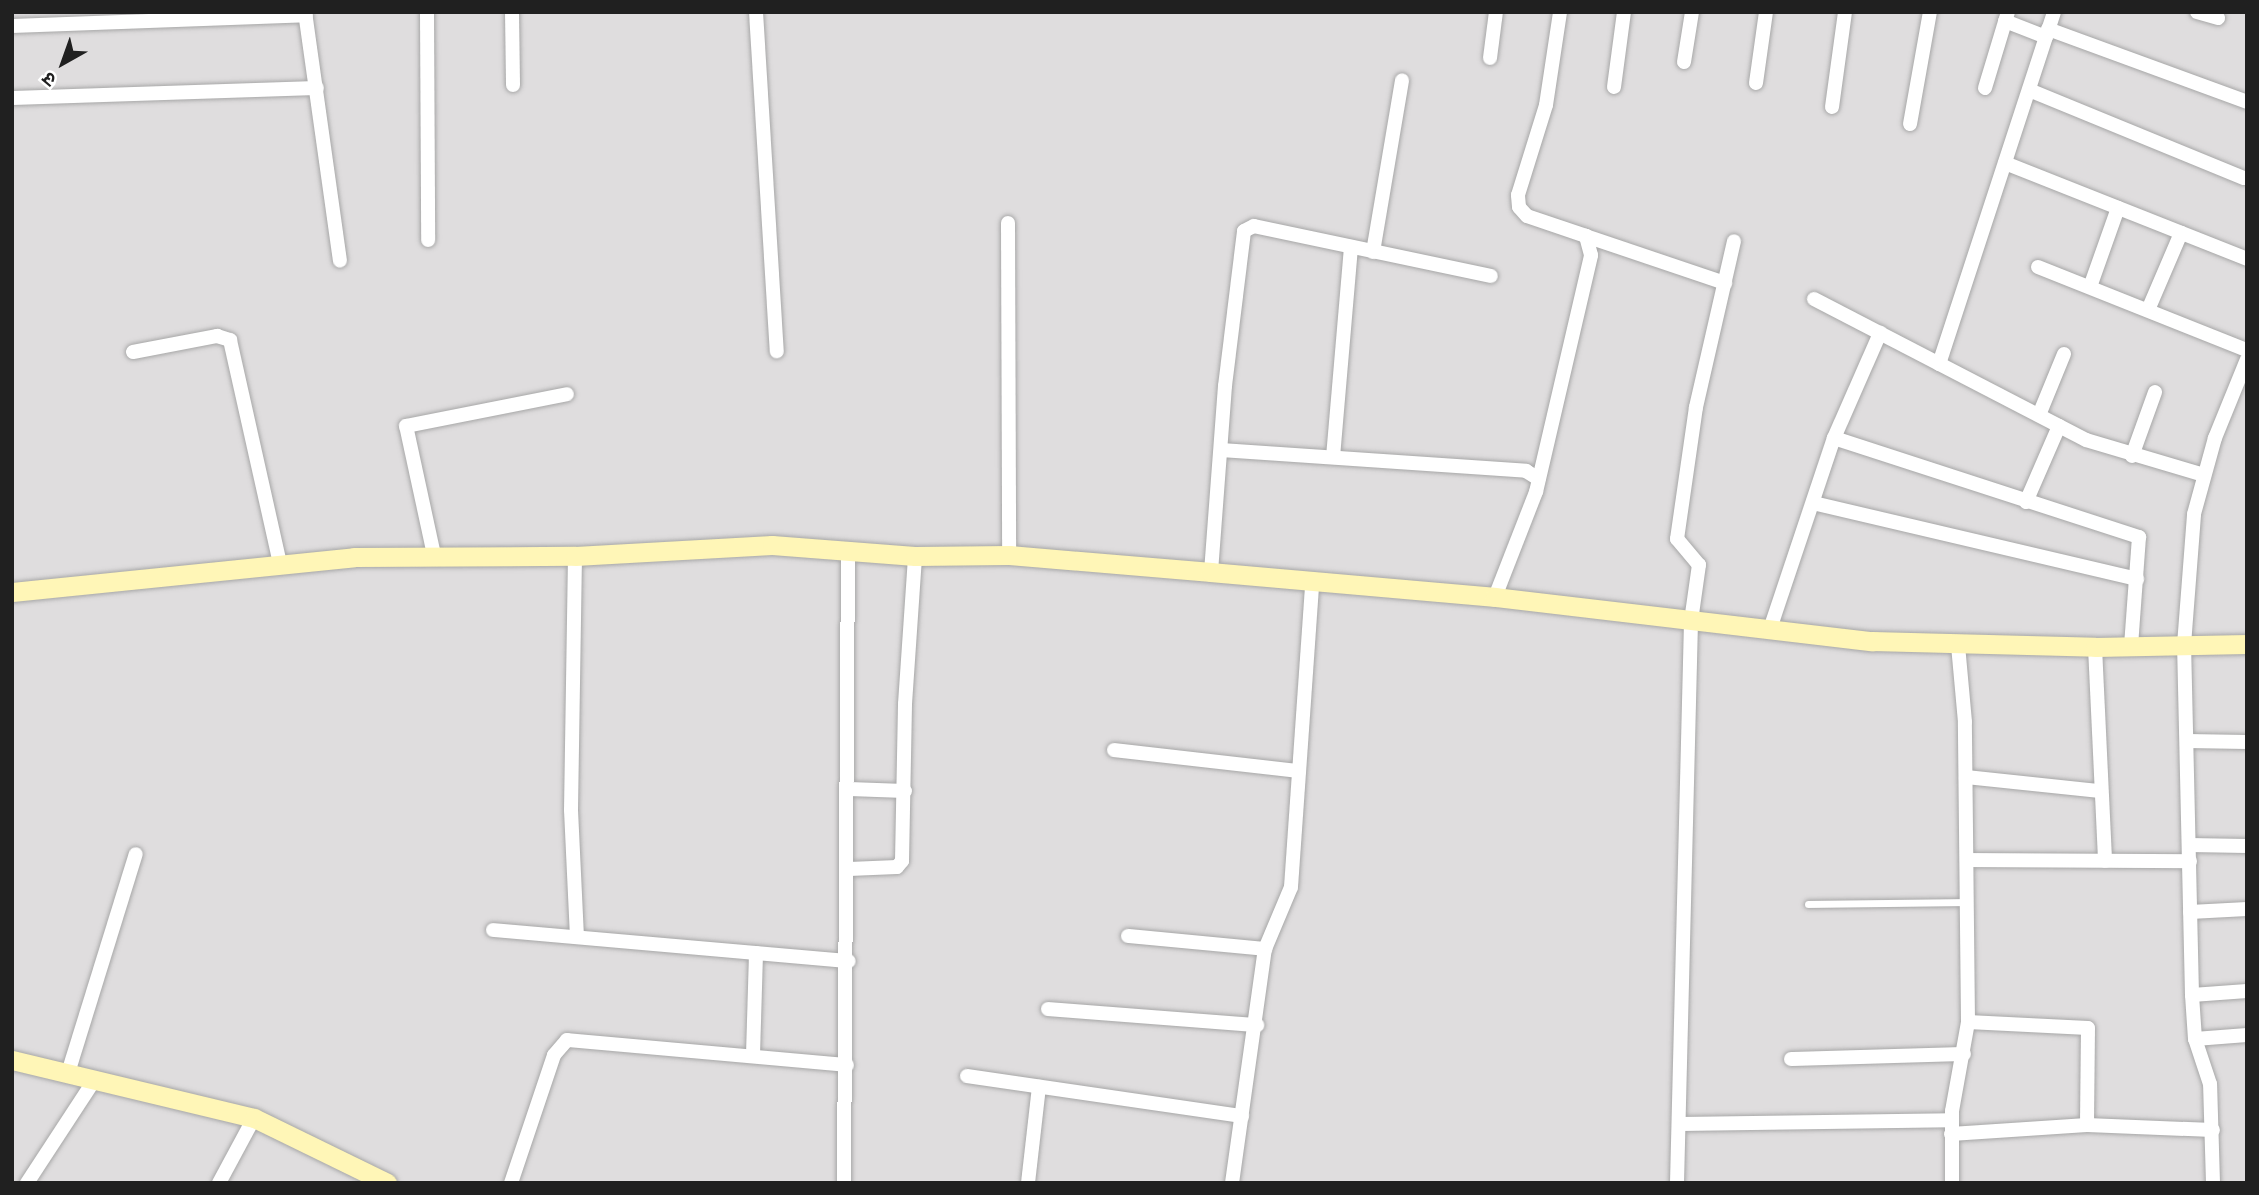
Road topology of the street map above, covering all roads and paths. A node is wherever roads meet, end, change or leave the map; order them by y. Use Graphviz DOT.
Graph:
graph roads {
  1 [pos="426,12"];
  2 [pos="512,12"];
  3 [pos="756,12"];
  4 [pos="1496,12"];
  5 [pos="1560,12"];
  6 [pos="1624,12"];
  7 [pos="1692,12"];
  8 [pos="1766,12"];
  9 [pos="1845,12"];
  10 [pos="1930,12"];
  11 [pos="2054,12"];
  12 [pos="2197,12"];
  13 [pos="305,14"];
  14 [pos="2006,17"];
  15 [pos="2218,18"];
  16 [pos="12,26"];
  17 [pos="2047,33"];
  18 [pos="1490,58"];
  19 [pos="1684,62"];
  20 [pos="1402,80"];
  21 [pos="1756,83"];
  22 [pos="513,85"];
  23 [pos="1614,87"];
  24 [pos="317,88"];
  25 [pos="1985,88"];
  26 [pos="2028,90"];
  27 [pos="12,98"];
  28 [pos="2247,102"];
  29 [pos="1832,107"];
  30 [pos="1910,124"];
  31 [pos="2004,163"];
  32 [pos="2244,178"];
  33 [pos="2118,208"];
  34 [pos="1008,223"];
  35 [pos="2181,233"];
  36 [pos="1586,236"];
  37 [pos="428,240"];
  38 [pos="1734,241"];
  39 [pos="1351,247"];
  40 [pos="1373,252"];
  41 [pos="2247,259"];
  42 [pos="340,261"];
  43 [pos="2038,267"];
  44 [pos="1491,276"];
  45 [pos="1725,283"];
  46 [pos="2090,287"];
  47 [pos="1814,299"];
  48 [pos="2148,310"];
  49 [pos="1880,333"];
  50 [pos="2247,350"];
  51 [pos="777,351"];
  52 [pos="133,352"];
  53 [pos="2064,354"];
  54 [pos="2247,359"];
  55 [pos="1939,364"];
  56 [pos="2155,391"];
  57 [pos="567,394"];
  58 [pos="2039,415"];
  59 [pos="2059,426"];
  60 [pos="1834,438"];
  61 [pos="1222,450"];
  62 [pos="2132,456"];
  63 [pos="1333,457"];
  64 [pos="2204,475"];
  65 [pos="1539,479"];
  66 [pos="2026,502"];
  67 [pos="1813,503"];
  68 [pos="848,551"];
  69 [pos="434,555"];
  70 [pos="1009,555"];
  71 [pos="575,556"];
  72 [pos="915,556"];
  73 [pos="280,563"];
  74 [pos="1211,572"];
  75 [pos="2137,579"];
  76 [pos="1312,583"];
  77 [pos="12,592"];
  78 [pos="1495,597"];
  79 [pos="1691,621"];
  80 [pos="1770,629"];
  81 [pos="1958,645"];
  82 [pos="2185,645"];
  83 [pos="2247,645"];
  84 [pos="2131,646"];
  85 [pos="2095,647"];
  86 [pos="2187,741"];
  87 [pos="2247,742"];
  88 [pos="1114,750"];
  89 [pos="1299,771"];
  90 [pos="1966,777"];
  91 [pos="849,789"];
  92 [pos="905,791"];
  93 [pos="2100,791"];
  94 [pos="2189,845"];
  95 [pos="2247,846"];
  96 [pos="136,854"];
  97 [pos="1967,860"];
  98 [pos="2105,861"];
  99 [pos="2190,861"];
  100 [pos="849,869"];
  101 [pos="1968,902"];
  102 [pos="1808,904"];
  103 [pos="2247,909"];
  104 [pos="2190,912"];
  105 [pos="494,930"];
  106 [pos="1128,936"];
  107 [pos="577,937"];
  108 [pos="1265,949"];
  109 [pos="756,953"];
  110 [pos="849,961"];
  111 [pos="2247,991"];
  112 [pos="2192,995"];
  113 [pos="1048,1009"];
  114 [pos="1968,1022"];
  115 [pos="1256,1025"];
  116 [pos="2247,1035"];
  117 [pos="2195,1039"];
  118 [pos="1964,1054"];
  119 [pos="754,1055"];
  120 [pos="1791,1059"];
  121 [pos="12,1060"];
  122 [pos="847,1065"];
  123 [pos="68,1073"];
  124 [pos="967,1076"];
  125 [pos="93,1082"];
  126 [pos="1039,1087"];
  127 [pos="1242,1116"];
  128 [pos="254,1118"];
  129 [pos="1680,1124"];
  130 [pos="2087,1125"];
  131 [pos="1951,1127"];
  132 [pos="2213,1130"];
  133 [pos="27,1183"];
  134 [pos="219,1183"];
  135 [pos="387,1183"];
  136 [pos="511,1183"];
  137 [pos="844,1183"];
  138 [pos="1028,1183"];
  139 [pos="1231,1183"];
  140 [pos="1677,1183"];
  141 [pos="1952,1183"];
  142 [pos="2213,1183"];
  1 -- 37 [label="street"];
  2 -- 22 [label="street"];
  3 -- 51 [label="street"];
  4 -- 18 [label="street"];
  5 -- 36 [label="street"];
  6 -- 23 [label="street"];
  7 -- 19 [label="street"];
  8 -- 21 [label="street"];
  9 -- 29 [label="street"];
  10 -- 30 [label="street"];
  11 -- 17 [label="street"];
  12 -- 15 [label="street"];
  13 -- 16 [label="street"];
  13 -- 24 [label="street"];
  14 -- 17 [label="street"];
  14 -- 25 [label="street"];
  17 -- 26 [label="street"];
  17 -- 28 [label="street"];
  20 -- 40 [label="street"];
  24 -- 27 [label="street"];
  24 -- 42 [label="street"];
  26 -- 31 [label="street"];
  26 -- 32 [label="street"];
  31 -- 33 [label="street"];
  31 -- 55 [label="street"];
  33 -- 35 [label="street"];
  33 -- 46 [label="street"];
  34 -- 70 [label="street"];
  35 -- 41 [label="street"];
  35 -- 48 [label="street"];
  36 -- 45 [label="street"];
  36 -- 65 [label="street"];
  38 -- 45 [label="street"];
  39 -- 40 [label="street"];
  39 -- 61 [label="street"];
  39 -- 63 [label="street"];
  40 -- 44 [label="street"];
  43 -- 46 [label="street"];
  45 -- 79 [label="street"];
  46 -- 48 [label="street"];
  47 -- 49 [label="street"];
  48 -- 50 [label="street"];
  49 -- 55 [label="street"];
  49 -- 60 [label="street"];
  52 -- 73 [label="street"];
  53 -- 58 [label="street"];
  54 -- 64 [label="street"];
  55 -- 58 [label="street"];
  56 -- 62 [label="street"];
  57 -- 69 [label="street"];
  58 -- 59 [label="street"];
  59 -- 62 [label="street"];
  59 -- 66 [label="street"];
  60 -- 66 [label="street"];
  60 -- 67 [label="street"];
  61 -- 63 [label="street"];
  61 -- 74 [label="street"];
  62 -- 64 [label="street"];
  63 -- 65 [label="street"];
  64 -- 82 [label="street"];
  65 -- 78 [label="street"];
  66 -- 75 [label="street"];
  67 -- 75 [label="street"];
  67 -- 80 [label="street"];
  68 -- 71 [label="street"];
  68 -- 72 [label="street"];
  68 -- 91 [label="street"];
  69 -- 71 [label="street"];
  69 -- 73 [label="street"];
  70 -- 72 [label="street"];
  70 -- 74 [label="street"];
  71 -- 107 [label="street"];
  72 -- 92 [label="street"];
  73 -- 77 [label="street"];
  74 -- 76 [label="street"];
  75 -- 84 [label="street"];
  76 -- 78 [label="street"];
  76 -- 89 [label="street"];
  78 -- 79 [label="street"];
  79 -- 80 [label="street"];
  79 -- 129 [label="street"];
  80 -- 81 [label="street"];
  81 -- 85 [label="street"];
  81 -- 90 [label="street"];
  82 -- 83 [label="street"];
  82 -- 84 [label="street"];
  82 -- 86 [label="street"];
  84 -- 85 [label="street"];
  85 -- 93 [label="street"];
  86 -- 87 [label="street"];
  86 -- 94 [label="street"];
  88 -- 89 [label="street"];
  89 -- 108 [label="street"];
  90 -- 93 [label="street"];
  90 -- 97 [label="street"];
  91 -- 92 [label="street"];
  91 -- 100 [label="street"];
  92 -- 100 [label="street"];
  93 -- 98 [label="street"];
  94 -- 95 [label="street"];
  94 -- 99 [label="street"];
  96 -- 123 [label="street"];
  97 -- 98 [label="street"];
  97 -- 101 [label="street"];
  98 -- 99 [label="street"];
  99 -- 104 [label="street"];
  100 -- 110 [label="street"];
  101 -- 102 [label="lane"];
  101 -- 114 [label="street"];
  103 -- 104 [label="street"];
  104 -- 112 [label="street"];
  105 -- 107 [label="street"];
  106 -- 108 [label="street"];
  107 -- 109 [label="street"];
  108 -- 115 [label="street"];
  109 -- 110 [label="street"];
  109 -- 119 [label="street"];
  110 -- 122 [label="street"];
  111 -- 112 [label="street"];
  112 -- 117 [label="street"];
  113 -- 115 [label="street"];
  114 -- 118 [label="street"];
  114 -- 130 [label="street"];
  115 -- 127 [label="street"];
  116 -- 117 [label="street"];
  117 -- 132 [label="street"];
  118 -- 120 [label="street"];
  118 -- 131 [label="street"];
  119 -- 122 [label="street"];
  119 -- 136 [label="street"];
  121 -- 123 [label="street"];
  122 -- 137 [label="street"];
  123 -- 125 [label="street"];
  124 -- 126 [label="street"];
  125 -- 128 [label="street"];
  125 -- 133 [label="street"];
  126 -- 127 [label="street"];
  126 -- 138 [label="street"];
  127 -- 139 [label="street"];
  128 -- 134 [label="street"];
  128 -- 135 [label="street"];
  129 -- 131 [label="street"];
  129 -- 140 [label="street"];
  130 -- 131 [label="street"];
  130 -- 132 [label="street"];
  131 -- 141 [label="street"];
  132 -- 142 [label="street"];
}
